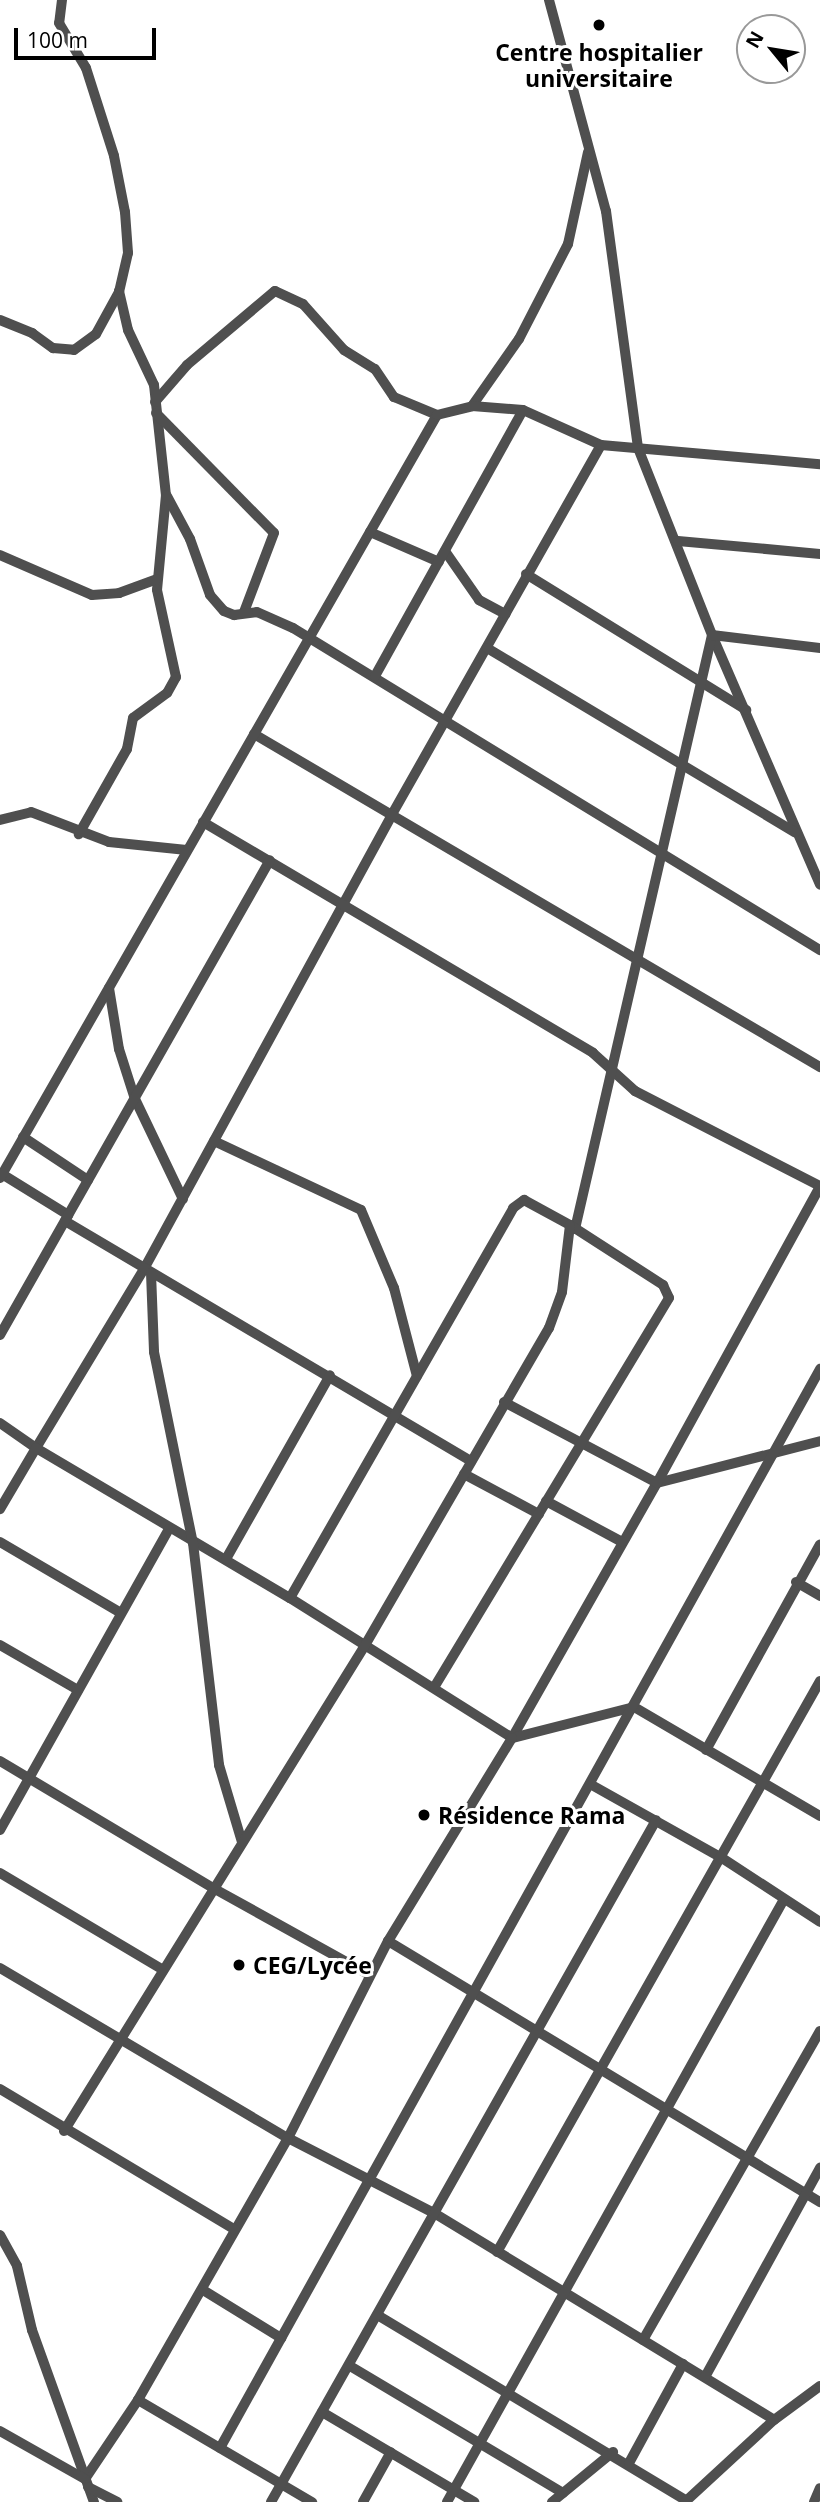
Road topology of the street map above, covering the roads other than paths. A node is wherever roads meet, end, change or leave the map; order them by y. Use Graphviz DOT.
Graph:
graph roads {
  1 [pos="62,0"];
  2 [pos="549,0"];
  3 [pos="589,151"];
  4 [pos="119,291"];
  5 [pos="0,320"];
  6 [pos="472,406"];
  7 [pos="156,407"];
  8 [pos="523,411"];
  9 [pos="437,415"];
  10 [pos="601,446"];
  11 [pos="638,448"];
  12 [pos="820,464"];
  13 [pos="166,495"];
  14 [pos="370,532"];
  15 [pos="678,541"];
  16 [pos="445,551"];
  17 [pos="820,554"];
  18 [pos="0,555"];
  19 [pos="439,562"];
  20 [pos="526,574"];
  21 [pos="157,579"];
  22 [pos="244,612"];
  23 [pos="505,614"];
  24 [pos="712,635"];
  25 [pos="309,638"];
  26 [pos="487,648"];
  27 [pos="820,649"];
  28 [pos="375,676"];
  29 [pos="701,682"];
  30 [pos="746,710"];
  31 [pos="448,719"];
  32 [pos="254,734"];
  33 [pos="682,765"];
  34 [pos="393,813"];
  35 [pos="0,820"];
  36 [pos="203,822"];
  37 [pos="795,832"];
  38 [pos="79,834"];
  39 [pos="187,849"];
  40 [pos="662,853"];
  41 [pos="270,860"];
  42 [pos="820,885"];
  43 [pos="344,902"];
  44 [pos="820,950"];
  45 [pos="637,959"];
  46 [pos="109,988"];
  47 [pos="820,1068"];
  48 [pos="611,1073"];
  49 [pos="135,1098"];
  50 [pos="23,1138"];
  51 [pos="214,1141"];
  52 [pos="4,1160"];
  53 [pos="1,1176"];
  54 [pos="88,1180"];
  55 [pos="183,1199"];
  56 [pos="67,1218"];
  57 [pos="572,1227"];
  58 [pos="147,1271"];
  59 [pos="0,1335"];
  60 [pos="820,1369"];
  61 [pos="330,1376"];
  62 [pos="417,1376"];
  63 [pos="504,1402"];
  64 [pos="394,1414"];
  65 [pos="0,1423"];
  66 [pos="820,1440"];
  67 [pos="582,1443"];
  68 [pos="36,1448"];
  69 [pos="774,1452"];
  70 [pos="471,1461"];
  71 [pos="464,1474"];
  72 [pos="657,1483"];
  73 [pos="546,1501"];
  74 [pos="0,1509"];
  75 [pos="539,1514"];
  76 [pos="169,1529"];
  77 [pos="0,1542"];
  78 [pos="622,1542"];
  79 [pos="193,1543"];
  80 [pos="820,1544"];
  81 [pos="226,1559"];
  82 [pos="796,1582"];
  83 [pos="820,1595"];
  84 [pos="290,1598"];
  85 [pos="121,1613"];
  86 [pos="0,1645"];
  87 [pos="364,1647"];
  88 [pos="820,1681"];
  89 [pos="434,1687"];
  90 [pos="78,1690"];
  91 [pos="634,1707"];
  92 [pos="512,1738"];
  93 [pos="706,1750"];
  94 [pos="0,1760"];
  95 [pos="29,1778"];
  96 [pos="764,1783"];
  97 [pos="590,1784"];
  98 [pos="820,1816"];
  99 [pos="656,1821"];
  100 [pos="0,1830"];
  101 [pos="242,1842"];
  102 [pos="722,1858"];
  103 [pos="0,1873"];
  104 [pos="213,1888"];
  105 [pos="783,1901"];
  106 [pos="820,1922"];
  107 [pos="388,1941"];
  108 [pos="0,1968"];
  109 [pos="162,1969"];
  110 [pos="368,1974"];
  111 [pos="473,1994"];
  112 [pos="820,2031"];
  113 [pos="535,2033"];
  114 [pos="121,2039"];
  115 [pos="600,2072"];
  116 [pos="0,2089"];
  117 [pos="664,2111"];
  118 [pos="64,2131"];
  119 [pos="288,2138"];
  120 [pos="748,2159"];
  121 [pos="820,2168"];
  122 [pos="368,2180"];
  123 [pos="804,2195"];
  124 [pos="820,2202"];
  125 [pos="434,2213"];
  126 [pos="234,2229"];
  127 [pos="0,2235"];
  128 [pos="497,2252"];
  129 [pos="202,2290"];
  130 [pos="562,2291"];
  131 [pos="379,2316"];
  132 [pos="281,2337"];
  133 [pos="643,2340"];
  134 [pos="683,2364"];
  135 [pos="349,2366"];
  136 [pos="705,2377"];
  137 [pos="820,2386"];
  138 [pos="512,2392"];
  139 [pos="138,2400"];
  140 [pos="321,2413"];
  141 [pos="774,2420"];
  142 [pos="0,2431"];
  143 [pos="483,2441"];
  144 [pos="220,2448"];
  145 [pos="391,2452"];
  146 [pos="613,2452"];
  147 [pos="629,2463"];
  148 [pos="87,2483"];
  149 [pos="281,2484"];
  150 [pos="820,2488"];
  151 [pos="454,2490"];
  152 [pos="563,2493"];
  153 [pos="686,2501"];
  154 [pos="94,2502"];
  155 [pos="117,2502"];
  156 [pos="271,2502"];
  157 [pos="312,2502"];
  158 [pos="363,2502"];
  159 [pos="447,2502"];
  160 [pos="474,2502"];
  161 [pos="552,2502"];
  162 [pos="814,2502"];
  1 -- 4 [label="street"];
  2 -- 3 [label="street"];
  3 -- 6 [label="street"];
  3 -- 11 [label="street"];
  4 -- 5 [label="street"];
  4 -- 7 [label="street"];
  6 -- 8 [label="street"];
  6 -- 9 [label="street"];
  7 -- 9 [label="street"];
  7 -- 13 [label="street"];
  7 -- 22 [label="street"];
  8 -- 10 [label="street"];
  8 -- 16 [label="street"];
  9 -- 14 [label="street"];
  10 -- 11 [label="street"];
  10 -- 20 [label="street"];
  11 -- 12 [label="street"];
  11 -- 15 [label="street"];
  13 -- 21 [label="street"];
  13 -- 22 [label="street"];
  14 -- 19 [label="street"];
  14 -- 25 [label="street"];
  15 -- 17 [label="street"];
  15 -- 24 [label="street"];
  16 -- 19 [label="street"];
  16 -- 23 [label="street"];
  18 -- 21 [label="street"];
  19 -- 28 [label="street"];
  20 -- 23 [label="street"];
  20 -- 29 [label="street"];
  21 -- 38 [label="street"];
  22 -- 25 [label="street"];
  23 -- 26 [label="street"];
  24 -- 27 [label="street"];
  24 -- 29 [label="street"];
  24 -- 30 [label="street"];
  25 -- 28 [label="street"];
  25 -- 32 [label="street"];
  26 -- 31 [label="street"];
  26 -- 33 [label="street"];
  28 -- 31 [label="street"];
  29 -- 30 [label="street"];
  29 -- 33 [label="street"];
  30 -- 37 [label="street"];
  31 -- 34 [label="street"];
  31 -- 40 [label="street"];
  32 -- 34 [label="street"];
  32 -- 36 [label="street"];
  33 -- 37 [label="street"];
  33 -- 40 [label="street"];
  34 -- 43 [label="street"];
  34 -- 45 [label="street"];
  35 -- 38 [label="street"];
  36 -- 39 [label="street"];
  36 -- 41 [label="street"];
  37 -- 42 [label="street"];
  38 -- 39 [label="street"];
  39 -- 46 [label="street"];
  40 -- 44 [label="street"];
  40 -- 45 [label="street"];
  41 -- 43 [label="street"];
  41 -- 49 [label="street"];
  43 -- 48 [label="street"];
  43 -- 51 [label="street"];
  45 -- 47 [label="street"];
  45 -- 48 [label="street"];
  46 -- 49 [label="street"];
  46 -- 50 [label="street"];
  48 -- 57 [label="street"];
  48 -- 72 [label="street"];
  49 -- 54 [label="street"];
  49 -- 55 [label="street"];
  50 -- 52 [label="street"];
  50 -- 54 [label="street"];
  51 -- 55 [label="street"];
  51 -- 62 [label="street"];
  52 -- 53 [label="street"];
  53 -- 56 [label="street"];
  54 -- 56 [label="street"];
  55 -- 58 [label="street"];
  56 -- 58 [label="street"];
  56 -- 59 [label="street"];
  57 -- 62 [label="street"];
  57 -- 63 [label="street"];
  57 -- 67 [label="street"];
  58 -- 61 [label="street"];
  58 -- 68 [label="street"];
  58 -- 79 [label="street"];
  60 -- 69 [label="street"];
  61 -- 64 [label="street"];
  61 -- 81 [label="street"];
  62 -- 64 [label="street"];
  63 -- 67 [label="street"];
  63 -- 70 [label="street"];
  64 -- 70 [label="street"];
  64 -- 84 [label="street"];
  65 -- 68 [label="street"];
  66 -- 69 [label="street"];
  67 -- 72 [label="street"];
  67 -- 73 [label="street"];
  68 -- 74 [label="street"];
  68 -- 76 [label="street"];
  69 -- 72 [label="street"];
  69 -- 91 [label="street"];
  70 -- 71 [label="street"];
  71 -- 75 [label="street"];
  71 -- 87 [label="street"];
  72 -- 78 [label="street"];
  73 -- 75 [label="street"];
  73 -- 78 [label="street"];
  75 -- 89 [label="street"];
  76 -- 79 [label="street"];
  76 -- 85 [label="street"];
  77 -- 85 [label="street"];
  78 -- 92 [label="street"];
  79 -- 81 [label="street"];
  79 -- 101 [label="street"];
  80 -- 82 [label="street"];
  81 -- 84 [label="street"];
  82 -- 83 [label="street"];
  82 -- 93 [label="street"];
  84 -- 87 [label="street"];
  85 -- 90 [label="street"];
  86 -- 90 [label="street"];
  87 -- 89 [label="street"];
  87 -- 101 [label="street"];
  88 -- 96 [label="street"];
  89 -- 92 [label="street"];
  90 -- 95 [label="street"];
  91 -- 92 [label="street"];
  91 -- 93 [label="street"];
  91 -- 97 [label="street"];
  92 -- 107 [label="street"];
  93 -- 96 [label="street"];
  94 -- 95 [label="street"];
  95 -- 100 [label="street"];
  95 -- 104 [label="street"];
  96 -- 98 [label="street"];
  96 -- 102 [label="street"];
  97 -- 99 [label="street"];
  97 -- 111 [label="street"];
  99 -- 102 [label="street"];
  99 -- 113 [label="street"];
  101 -- 104 [label="street"];
  102 -- 105 [label="street"];
  102 -- 115 [label="street"];
  103 -- 109 [label="street"];
  104 -- 109 [label="street"];
  104 -- 110 [label="street"];
  105 -- 106 [label="street"];
  105 -- 117 [label="street"];
  107 -- 110 [label="street"];
  107 -- 111 [label="street"];
  108 -- 114 [label="street"];
  109 -- 114 [label="street"];
  110 -- 119 [label="street"];
  111 -- 113 [label="street"];
  111 -- 122 [label="street"];
  112 -- 120 [label="street"];
  113 -- 115 [label="street"];
  113 -- 125 [label="street"];
  114 -- 118 [label="street"];
  114 -- 119 [label="street"];
  115 -- 117 [label="street"];
  115 -- 128 [label="street"];
  116 -- 118 [label="street"];
  117 -- 120 [label="street"];
  117 -- 130 [label="street"];
  118 -- 126 [label="street"];
  119 -- 122 [label="street"];
  119 -- 126 [label="street"];
  120 -- 123 [label="street"];
  120 -- 133 [label="street"];
  121 -- 123 [label="street"];
  122 -- 125 [label="street"];
  122 -- 132 [label="street"];
  123 -- 124 [label="street"];
  123 -- 136 [label="street"];
  125 -- 128 [label="street"];
  125 -- 131 [label="street"];
  126 -- 129 [label="street"];
  127 -- 148 [label="street"];
  128 -- 130 [label="street"];
  129 -- 132 [label="street"];
  129 -- 139 [label="street"];
  130 -- 133 [label="street"];
  130 -- 138 [label="street"];
  131 -- 135 [label="street"];
  131 -- 138 [label="street"];
  132 -- 144 [label="street"];
  133 -- 134 [label="street"];
  134 -- 136 [label="street"];
  134 -- 147 [label="street"];
  135 -- 140 [label="street"];
  135 -- 143 [label="street"];
  136 -- 141 [label="street"];
  137 -- 141 [label="street"];
  138 -- 143 [label="street"];
  138 -- 146 [label="street"];
  139 -- 144 [label="street"];
  139 -- 148 [label="street"];
  140 -- 145 [label="street"];
  140 -- 149 [label="street"];
  141 -- 153 [label="street"];
  142 -- 148 [label="street"];
  143 -- 151 [label="street"];
  143 -- 152 [label="street"];
  144 -- 149 [label="street"];
  145 -- 151 [label="street"];
  145 -- 158 [label="street"];
  146 -- 147 [label="street"];
  146 -- 152 [label="street"];
  147 -- 153 [label="street"];
  148 -- 154 [label="street"];
  148 -- 155 [label="street"];
  149 -- 156 [label="street"];
  149 -- 157 [label="street"];
  150 -- 162 [label="street"];
  151 -- 159 [label="street"];
  151 -- 160 [label="street"];
  152 -- 161 [label="street"];
}
